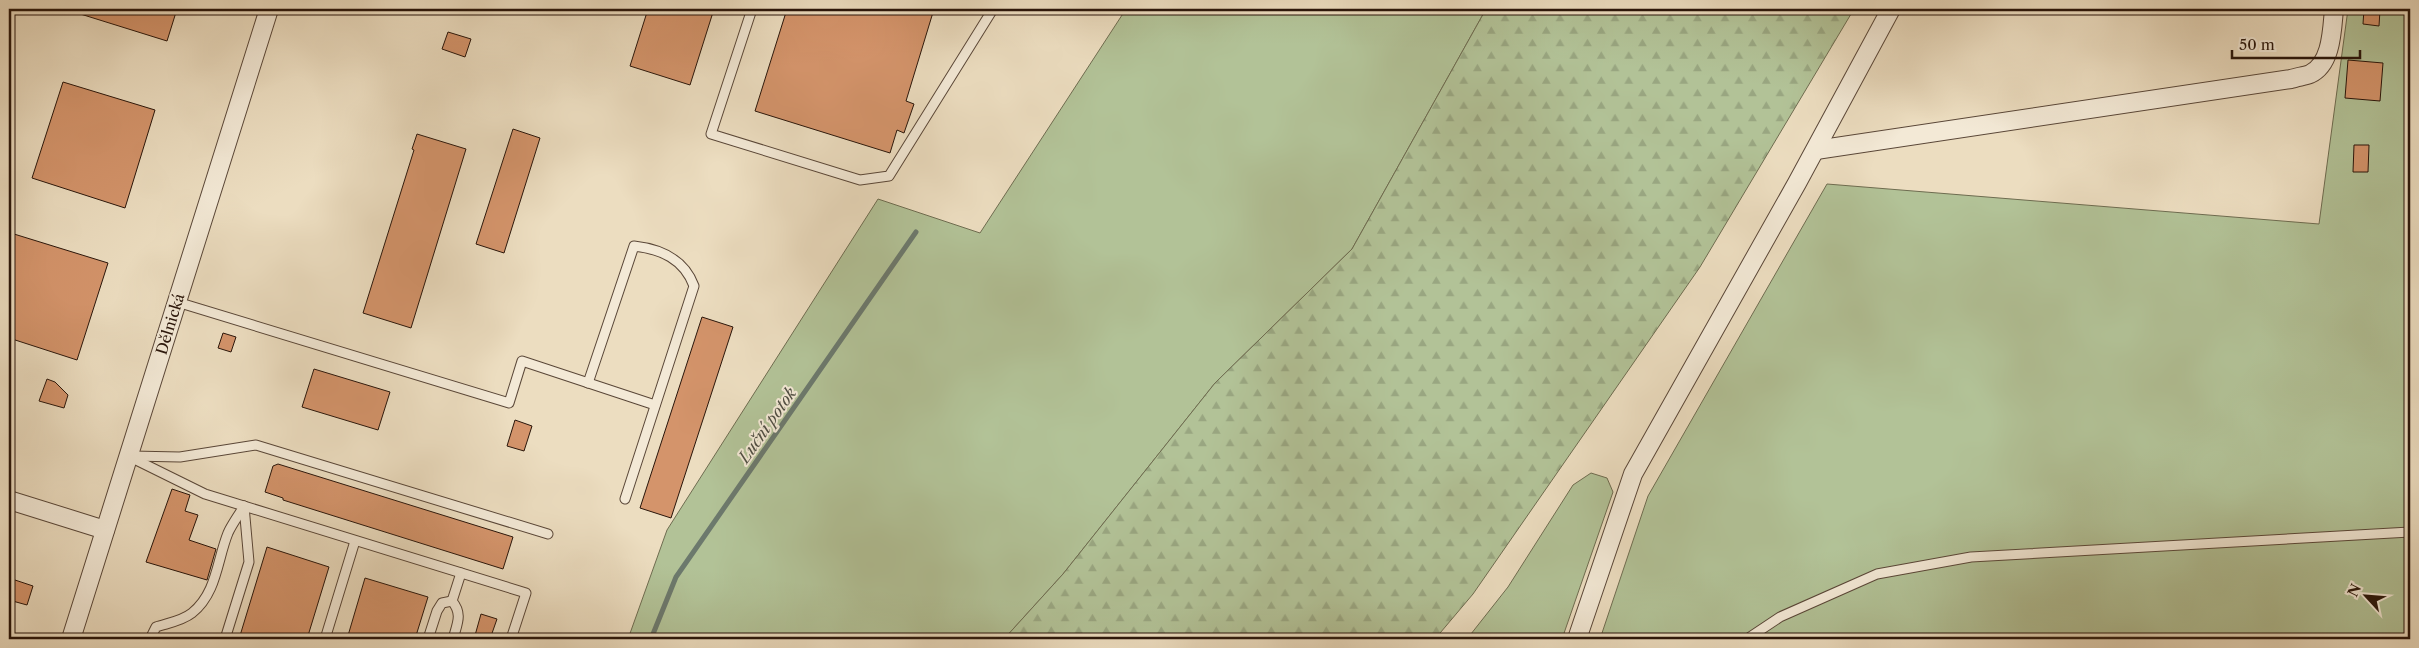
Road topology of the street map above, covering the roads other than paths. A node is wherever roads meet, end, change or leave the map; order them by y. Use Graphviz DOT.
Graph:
graph roads {
  1 [pos="269,9"];
  2 [pos="752,9"];
  3 [pos="993,9"];
  4 [pos="1891,9"];
  5 [pos="2334,9"];
  6 [pos="1816,150"];
  7 [pos="177,302"];
  8 [pos="588,383"];
  9 [pos="655,405"];
  10 [pos="128,456"];
  11 [pos="625,499"];
  12 [pos="9,500"];
  13 [pos="244,506"];
  14 [pos="105,530"];
  15 [pos="2410,532"];
  16 [pos="548,534"];
  17 [pos="355,541"];
  18 [pos="461,573"];
  19 [pos="452,601"];
  20 [pos="71,639"];
  21 [pos="150,639"];
  22 [pos="225,639"];
  23 [pos="325,639"];
  24 [pos="428,639"];
  25 [pos="453,639"];
  26 [pos="511,639"];
  27 [pos="1577,639"];
  28 [pos="1747,639"];
  1 -- 7 [label="street, Dělnická"];
  2 -- 3 [label="lane"];
  4 -- 6 [label="street"];
  5 -- 6 [label="street"];
  6 -- 27 [label="street"];
  7 -- 8 [label="lane"];
  7 -- 10 [label="street, Dělnická"];
  8 -- 9 [label="lane"];
  8 -- 9 [label="lane"];
  9 -- 11 [label="lane"];
  10 -- 13 [label="lane"];
  10 -- 14 [label="street, Dělnická"];
  10 -- 16 [label="lane"];
  12 -- 14 [label="street"];
  13 -- 17 [label="lane"];
  13 -- 21 [label="lane"];
  13 -- 22 [label="lane"];
  14 -- 20 [label="street, Dělnická"];
  15 -- 28 [label="lane"];
  17 -- 18 [label="lane"];
  17 -- 23 [label="lane"];
  18 -- 19 [label="lane"];
  18 -- 26 [label="lane"];
  19 -- 24 [label="lane"];
  19 -- 25 [label="lane"];
}
